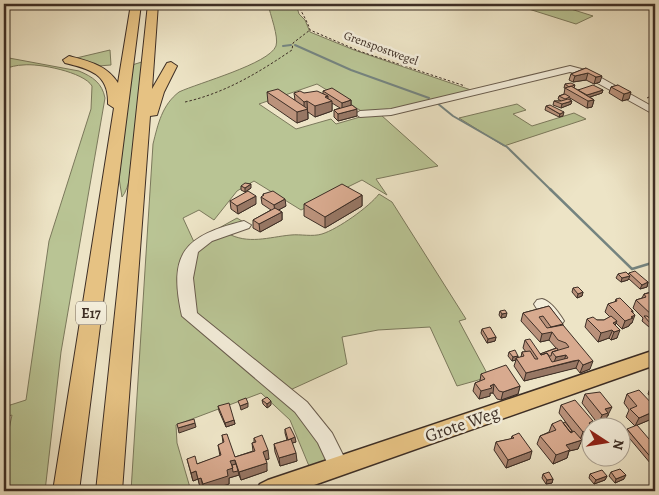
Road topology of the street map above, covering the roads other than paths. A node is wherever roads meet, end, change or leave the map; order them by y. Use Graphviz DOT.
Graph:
graph roads {
  1 [pos="136,4"];
  2 [pos="153,4"];
  3 [pos="64,63"];
  4 [pos="171,66"];
  5 [pos="655,112"];
  6 [pos="360,114"];
  7 [pos="114,133"];
  8 [pos="140,146"];
  9 [pos="244,225"];
  10 [pos="542,304"];
  11 [pos="566,333"];
  12 [pos="655,357"];
  13 [pos="339,467"];
  14 [pos="66,491"];
  15 [pos="109,491"];
  16 [pos="268,491"];
  1 -- 7 [label="highway, E17"];
  2 -- 8 [label="highway, E17"];
  3 -- 7 [label="highway"];
  4 -- 8 [label="highway"];
  5 -- 6 [label="street"];
  7 -- 14 [label="highway, E17"];
  8 -- 15 [label="highway, E17"];
  9 -- 13 [label="street"];
  10 -- 11 [label="street"];
  12 -- 13 [label="main road, Grote Weg"];
  13 -- 16 [label="main road, Grote Weg"];
}
